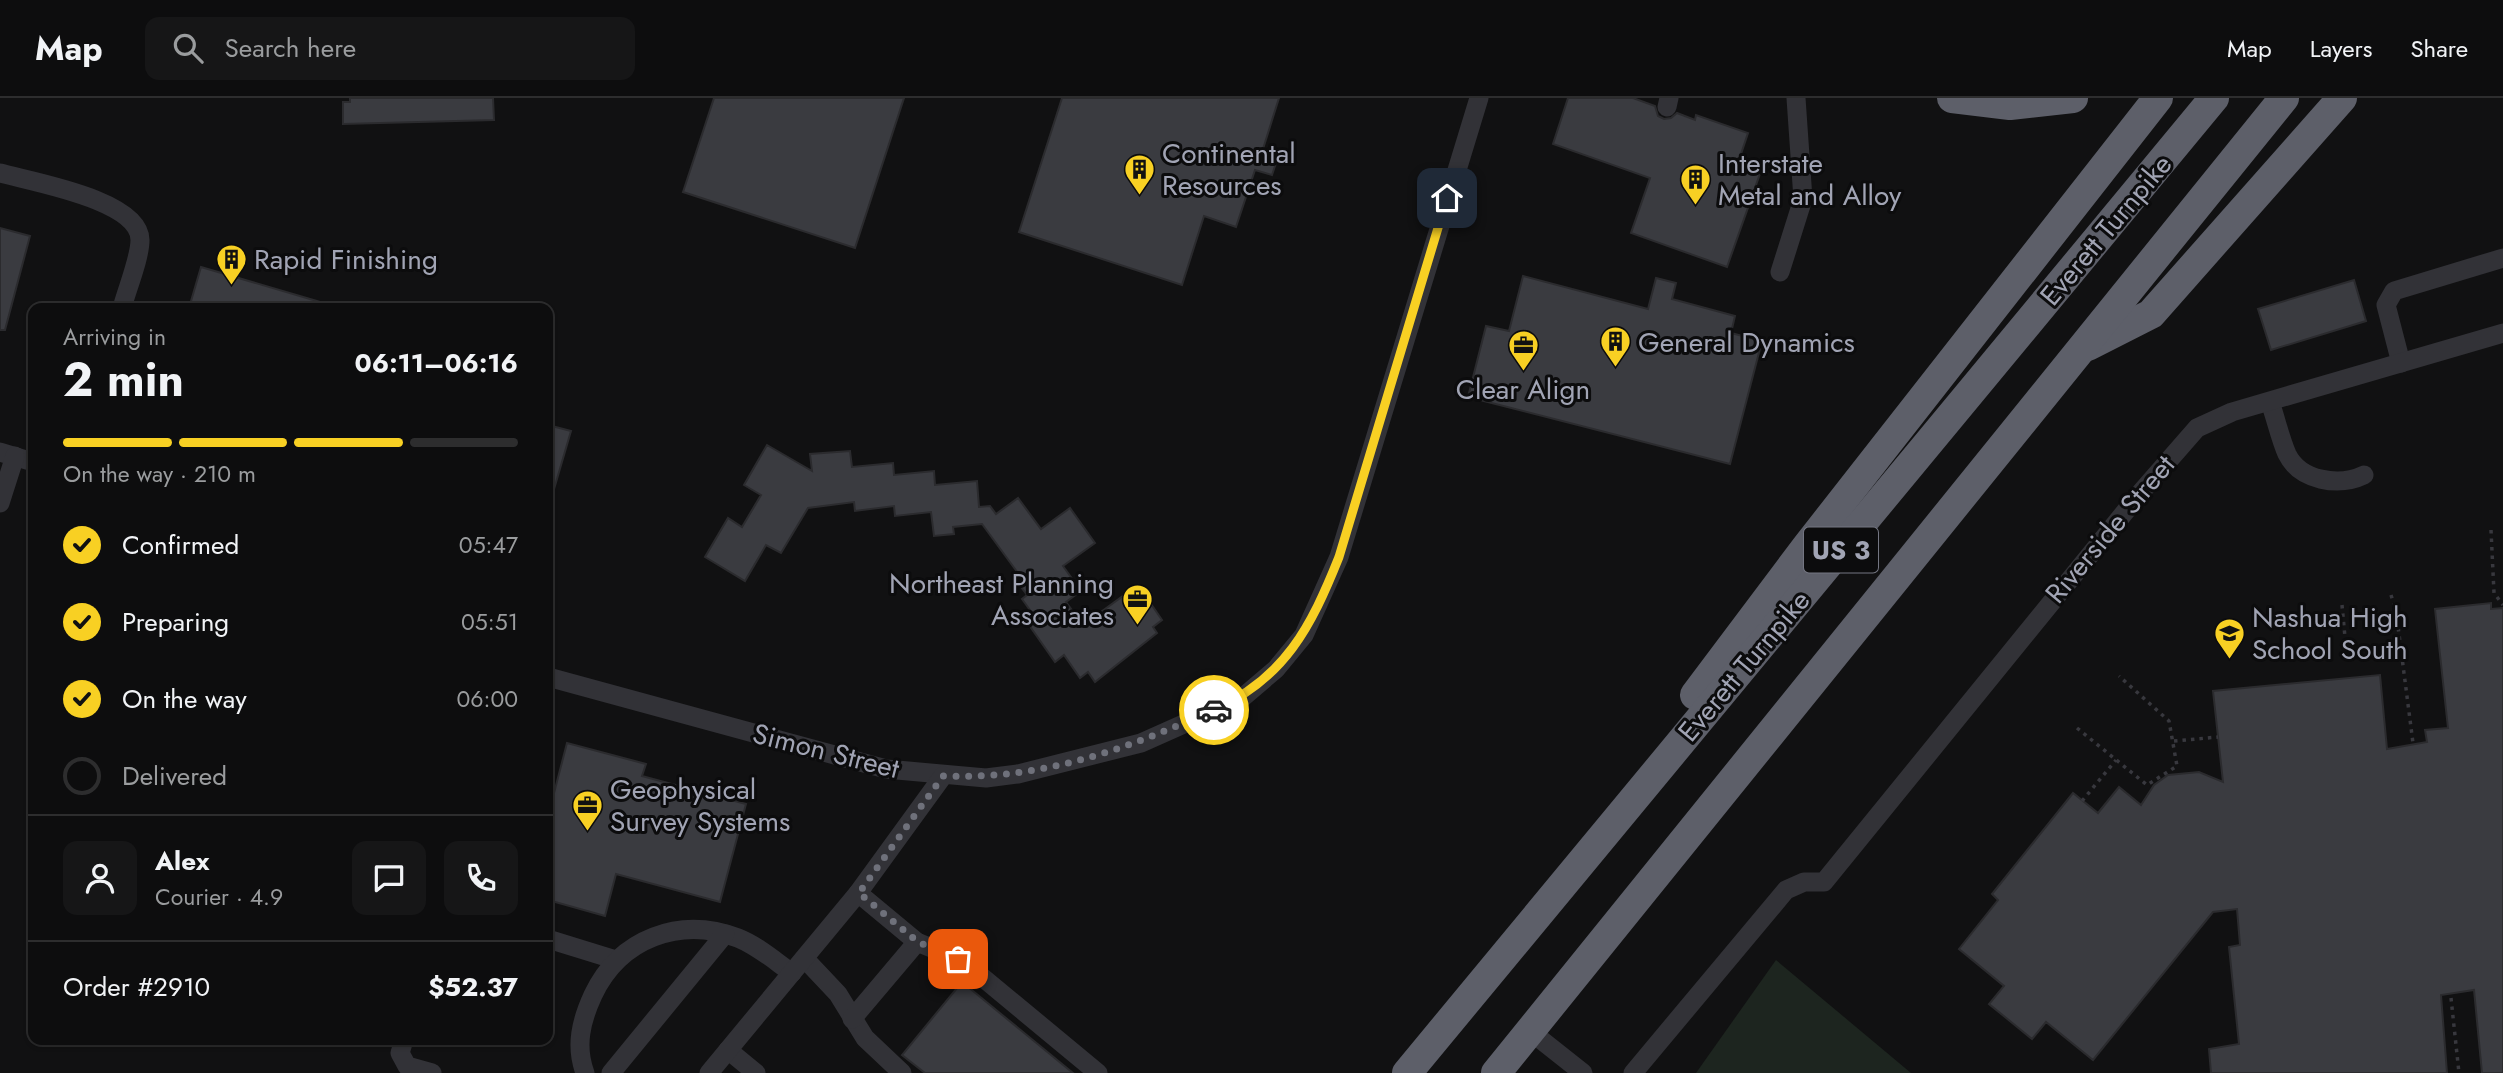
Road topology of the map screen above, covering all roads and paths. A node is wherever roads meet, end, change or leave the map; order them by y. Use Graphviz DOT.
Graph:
graph roads {
  1 [pos="1479,98"];
  2 [pos="1796,98"];
  3 [pos="1952,98"];
  4 [pos="2073,98"];
  5 [pos="2158,98"];
  6 [pos="2214,98"];
  7 [pos="2284,98"];
  8 [pos="2342,98"];
  9 [pos="0,173"];
  10 [pos="2503,258"];
  11 [pos="1780,272"];
  12 [pos="123,303"];
  13 [pos="2503,333"];
  14 [pos="2078,351"];
  15 [pos="2401,363"];
  16 [pos="2270,402"];
  17 [pos="16,457"];
  18 [pos="2364,475"];
  19 [pos="0,503"];
  20 [pos="2491,530"];
  21 [pos="2391,595"];
  22 [pos="2342,605"];
  23 [pos="2503,605"];
  24 [pos="2346,648"];
  25 [pos="2119,676"];
  26 [pos="553,678"];
  27 [pos="2077,728"];
  28 [pos="2218,737"];
  29 [pos="2174,741"];
  30 [pos="2413,743"];
  31 [pos="2116,760"];
  32 [pos="943,776"];
  33 [pos="2082,801"];
  34 [pos="859,893"];
  35 [pos="725,934"];
  36 [pos="553,941"];
  37 [pos="918,942"];
  38 [pos="616,960"];
  39 [pos="799,966"];
  40 [pos="2451,998"];
  41 [pos="1465,1001"];
  42 [pos="852,1019"];
  43 [pos="1530,1031"];
  44 [pos="402,1045"];
  45 [pos="728,1050"];
  46 [pos="432,1073"];
  47 [pos="585,1073"];
  48 [pos="611,1073"];
  49 [pos="709,1073"];
  50 [pos="755,1073"];
  51 [pos="902,1073"];
  52 [pos="1098,1073"];
  53 [pos="1407,1073"];
  54 [pos="1496,1073"];
  55 [pos="1583,1073"];
  56 [pos="1633,1073"];
  57 [pos="2459,1073"];
  1 -- 32 [label="street, Simon Street"];
  2 -- 11 [label="street"];
  3 -- 4 [label="highway"];
  5 -- 41 [label="highway"];
  6 -- 41 [label="highway, Everett Turnpike / US 3"];
  7 -- 14 [label="highway, Everett Turnpike / US 3"];
  8 -- 14 [label="highway"];
  9 -- 12 [label="street"];
  10 -- 15 [label="street"];
  13 -- 15 [label="street, Riverside Street"];
  14 -- 43 [label="highway, Everett Turnpike / US 3"];
  15 -- 16 [label="street, Riverside Street"];
  16 -- 18 [label="street"];
  16 -- 56 [label="street, Riverside Street"];
  17 -- 19 [label="street"];
  20 -- 23 [label="path"];
  21 -- 30 [label="path"];
  22 -- 24 [label="path"];
  25 -- 29 [label="path"];
  26 -- 32 [label="street, Simon Street"];
  27 -- 31 [label="path"];
  28 -- 29 [label="path"];
  29 -- 31 [label="path"];
  31 -- 33 [label="path"];
  32 -- 34 [label="street"];
  34 -- 37 [label="street"];
  34 -- 39 [label="street"];
  35 -- 38 [label="street"];
  35 -- 39 [label="street"];
  35 -- 48 [label="street"];
  36 -- 38 [label="street"];
  37 -- 42 [label="street"];
  37 -- 52 [label="street"];
  38 -- 47 [label="street"];
  39 -- 42 [label="street"];
  39 -- 45 [label="street"];
  40 -- 57 [label="path"];
  41 -- 53 [label="highway, Everett Turnpike / US 3"];
  42 -- 51 [label="street"];
  43 -- 54 [label="highway, Everett Turnpike / US 3"];
  43 -- 55 [label="street"];
  44 -- 46 [label="street"];
  45 -- 49 [label="street"];
  45 -- 50 [label="street"];
}
